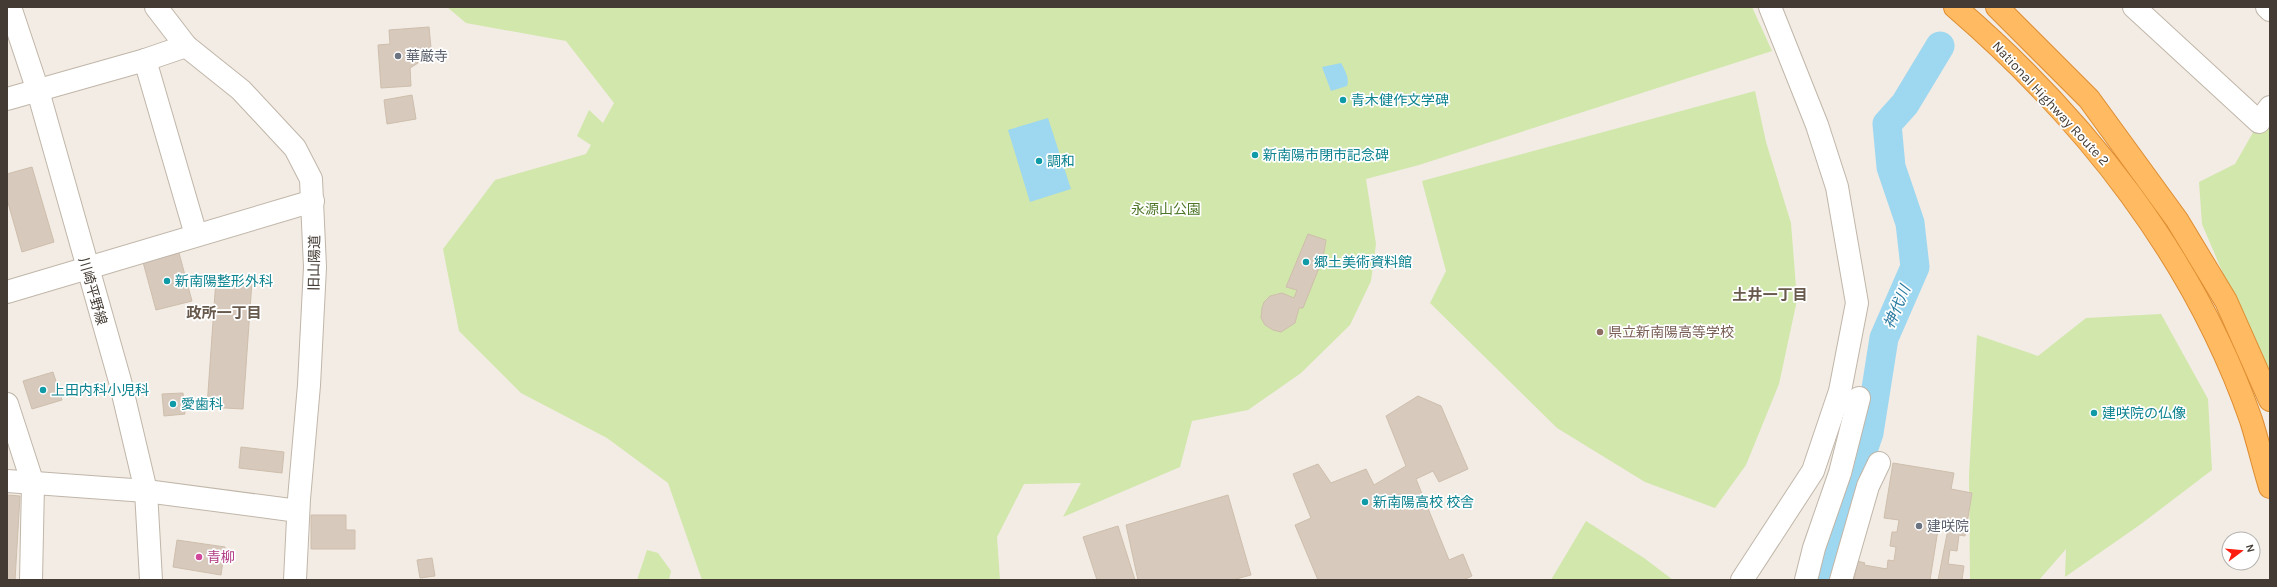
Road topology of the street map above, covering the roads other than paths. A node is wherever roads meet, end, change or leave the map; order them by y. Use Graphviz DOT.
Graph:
graph roads {
  1 [pos="10,7"];
  2 [pos="156,7"];
  3 [pos="1770,7"];
  4 [pos="1955,7"];
  5 [pos="1997,7"];
  6 [pos="2134,7"];
  7 [pos="2267,7"];
  8 [pos="2270,10"];
  9 [pos="186,46"];
  10 [pos="145,60"];
  11 [pos="38,91"];
  12 [pos="7,99"];
  13 [pos="2270,107"];
  14 [pos="313,201"];
  15 [pos="196,234"];
  16 [pos="87,270"];
  17 [pos="7,292"];
  18 [pos="1859,398"];
  19 [pos="2270,400"];
  20 [pos="7,404"];
  21 [pos="1840,473"];
  22 [pos="7,481"];
  23 [pos="33,484"];
  24 [pos="2270,486"];
  25 [pos="146,491"];
  26 [pos="298,511"];
  27 [pos="31,580"];
  28 [pos="151,580"];
  29 [pos="296,580"];
  30 [pos="1742,580"];
  31 [pos="1806,580"];
  32 [pos="1841,580"];
  1 -- 11 [label="street, 川崎平野線"];
  2 -- 9 [label="street, 旧山陽道"];
  3 -- 30 [label="street"];
  4 -- 24 [label="highway, National Highway Route 2"];
  5 -- 19 [label="highway, National Highway Route 2"];
  6 -- 13 [label="street"];
  7 -- 8 [label="street"];
  9 -- 10 [label="street"];
  9 -- 14 [label="street, 旧山陽道"];
  10 -- 11 [label="street"];
  10 -- 15 [label="street"];
  11 -- 12 [label="street"];
  11 -- 16 [label="street, 川崎平野線"];
  14 -- 15 [label="street"];
  14 -- 26 [label="street, 旧山陽道"];
  15 -- 16 [label="street"];
  16 -- 17 [label="street"];
  16 -- 25 [label="street, 川崎平野線"];
  18 -- 21 [label="street"];
  20 -- 23 [label="street"];
  21 -- 31 [label="street"];
  21 -- 32 [label="street"];
  22 -- 23 [label="street"];
  23 -- 25 [label="street"];
  23 -- 27 [label="street"];
  25 -- 26 [label="street"];
  25 -- 28 [label="street, 川崎平野線"];
  26 -- 29 [label="street, 旧山陽道"];
}
